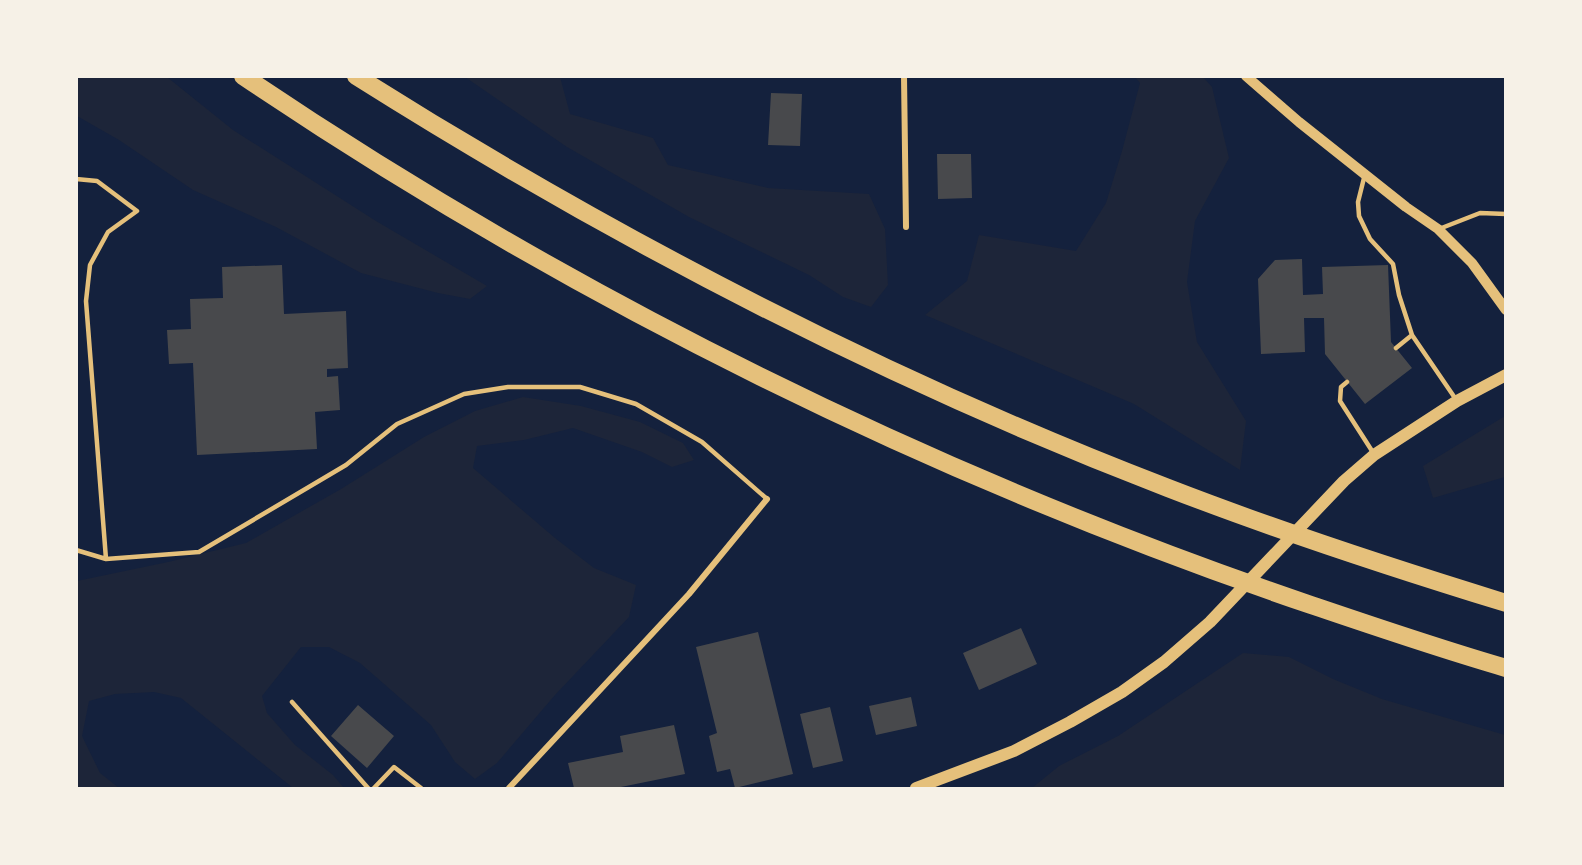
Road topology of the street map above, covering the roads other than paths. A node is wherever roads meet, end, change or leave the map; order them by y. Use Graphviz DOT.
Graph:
graph roads {
  1 [pos="243,76"];
  2 [pos="356,76"];
  3 [pos="904,76"];
  4 [pos="1246,76"];
  5 [pos="1365,174"];
  6 [pos="76,179"];
  7 [pos="1506,214"];
  8 [pos="906,227"];
  9 [pos="1438,229"];
  10 [pos="1506,310"];
  11 [pos="1412,335"];
  12 [pos="1396,348"];
  13 [pos="1506,375"];
  14 [pos="1347,382"];
  15 [pos="1457,401"];
  16 [pos="1374,454"];
  17 [pos="767,499"];
  18 [pos="76,550"];
  19 [pos="106,558"];
  20 [pos="1506,603"];
  21 [pos="1506,668"];
  22 [pos="292,702"];
  23 [pos="368,789"];
  24 [pos="374,789"];
  25 [pos="421,789"];
  26 [pos="509,789"];
  27 [pos="916,789"];
  1 -- 21 [label="highway"];
  2 -- 20 [label="highway"];
  3 -- 8 [label="street"];
  4 -- 5 [label="street"];
  5 -- 9 [label="street"];
  5 -- 11 [label="lane"];
  6 -- 19 [label="lane"];
  7 -- 9 [label="lane"];
  9 -- 10 [label="street"];
  11 -- 12 [label="lane"];
  11 -- 15 [label="lane"];
  13 -- 15 [label="main road"];
  14 -- 16 [label="lane"];
  15 -- 16 [label="main road"];
  16 -- 27 [label="main road"];
  17 -- 19 [label="lane"];
  17 -- 26 [label="street"];
  18 -- 19 [label="lane"];
  22 -- 23 [label="lane"];
  24 -- 25 [label="lane"];
}
